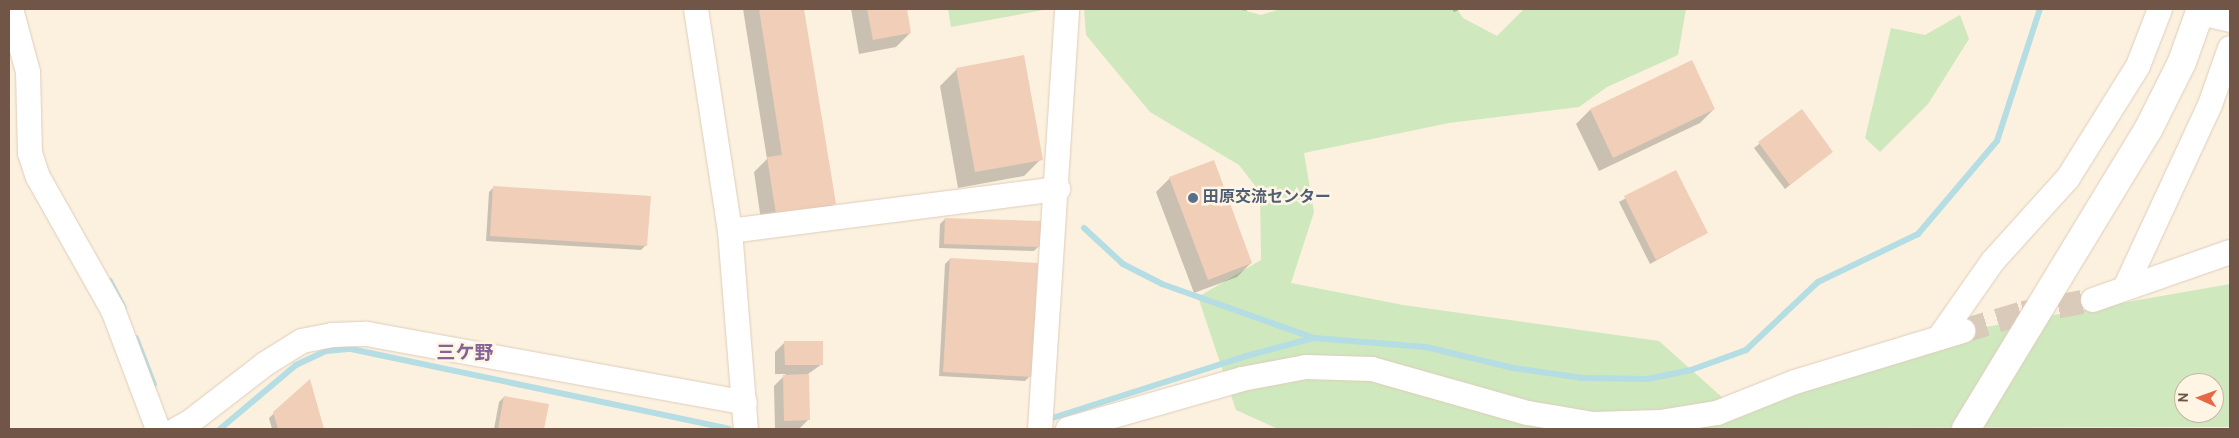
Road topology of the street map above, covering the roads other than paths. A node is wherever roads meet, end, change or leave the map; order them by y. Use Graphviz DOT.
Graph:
graph roads {
  1 [pos="11,9"];
  2 [pos="696,9"];
  3 [pos="1067,9"];
  4 [pos="2160,9"];
  5 [pos="2201,11"];
  6 [pos="2230,20"];
  7 [pos="2230,48"];
  8 [pos="1058,189"];
  9 [pos="730,231"];
  10 [pos="2230,252"];
  11 [pos="2125,288"];
  12 [pos="2093,300"];
  13 [pos="1963,331"];
  14 [pos="1939,338"];
  15 [pos="745,403"];
  16 [pos="158,429"];
  17 [pos="177,429"];
  18 [pos="746,429"];
  19 [pos="1040,429"];
  20 [pos="1068,429"];
  21 [pos="1966,429"];
  1 -- 16 [label="street"];
  2 -- 9 [label="street"];
  3 -- 8 [label="street"];
  4 -- 14 [label="street"];
  5 -- 6 [label="street"];
  5 -- 21 [label="street"];
  7 -- 11 [label="street"];
  8 -- 9 [label="street"];
  8 -- 19 [label="street"];
  9 -- 15 [label="street"];
  10 -- 11 [label="street"];
  11 -- 12 [label="street"];
  13 -- 14 [label="street"];
  14 -- 20 [label="street"];
  15 -- 17 [label="street"];
  15 -- 18 [label="street"];
}
